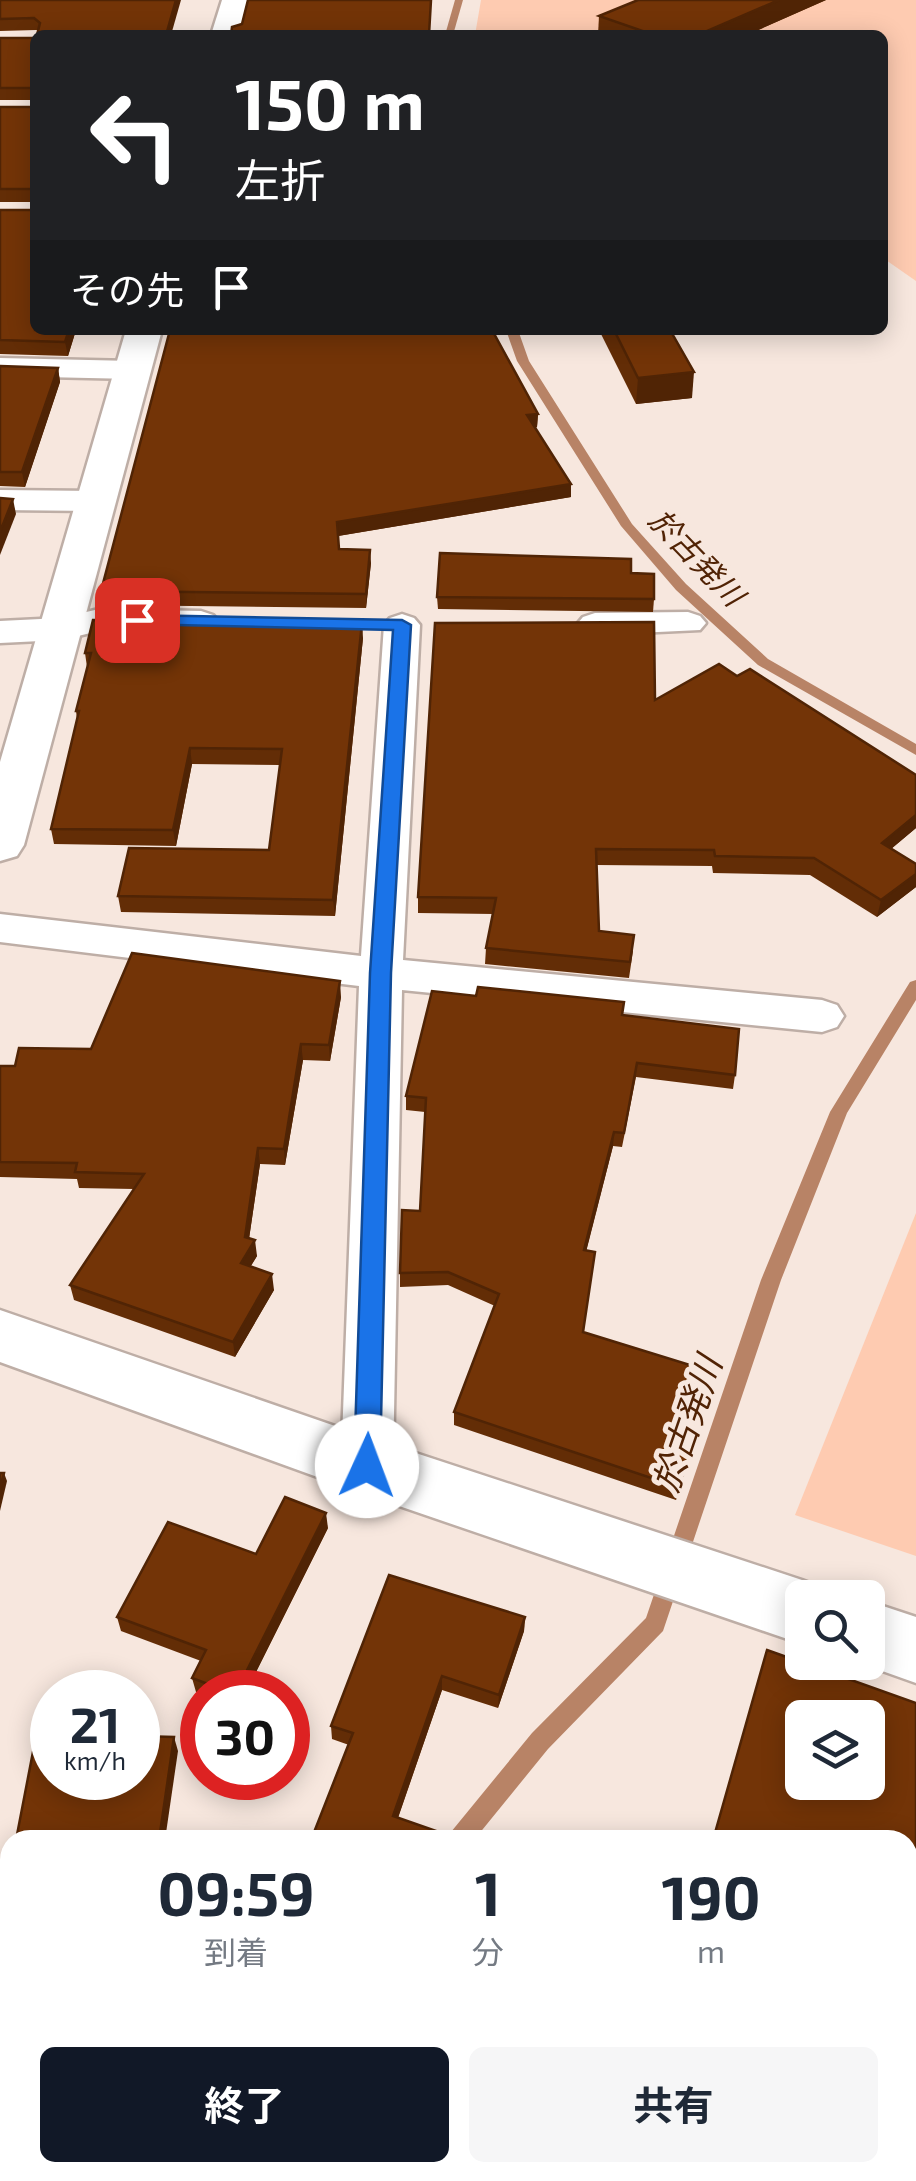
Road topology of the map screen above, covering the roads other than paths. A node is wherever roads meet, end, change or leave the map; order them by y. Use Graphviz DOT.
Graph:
graph roads {
  1 [pos="235,0"];
  2 [pos="226,30"];
  3 [pos="138,350"];
  4 [pos="0,367"];
  5 [pos="0,500"];
  6 [pos="96,501"];
  7 [pos="232,622"];
  8 [pos="688,623"];
  9 [pos="554,624"];
  10 [pos="402,625"];
  11 [pos="61,629"];
  12 [pos="0,632"];
  13 [pos="6,802"];
  14 [pos="0,845"];
  15 [pos="0,928"];
  16 [pos="381,973"];
  17 [pos="822,1016"];
  18 [pos="0,1336"];
  19 [pos="367,1466"];
  20 [pos="785,1606"];
  21 [pos="885,1640"];
  22 [pos="916,1650"];
  1 -- 2 [label="main road"];
  3 -- 4 [label="street"];
  3 -- 6 [label="main road"];
  5 -- 6 [label="street"];
  6 -- 11 [label="main road"];
  7 -- 11 [label="street"];
  8 -- 9 [label="street"];
  10 -- 16 [label="street"];
  11 -- 12 [label="street"];
  11 -- 13 [label="main road"];
  13 -- 14 [label="main road"];
  15 -- 16 [label="street"];
  16 -- 17 [label="street"];
  16 -- 19 [label="street"];
  18 -- 19 [label="main road"];
  19 -- 20 [label="main road"];
  21 -- 22 [label="main road"];
}
